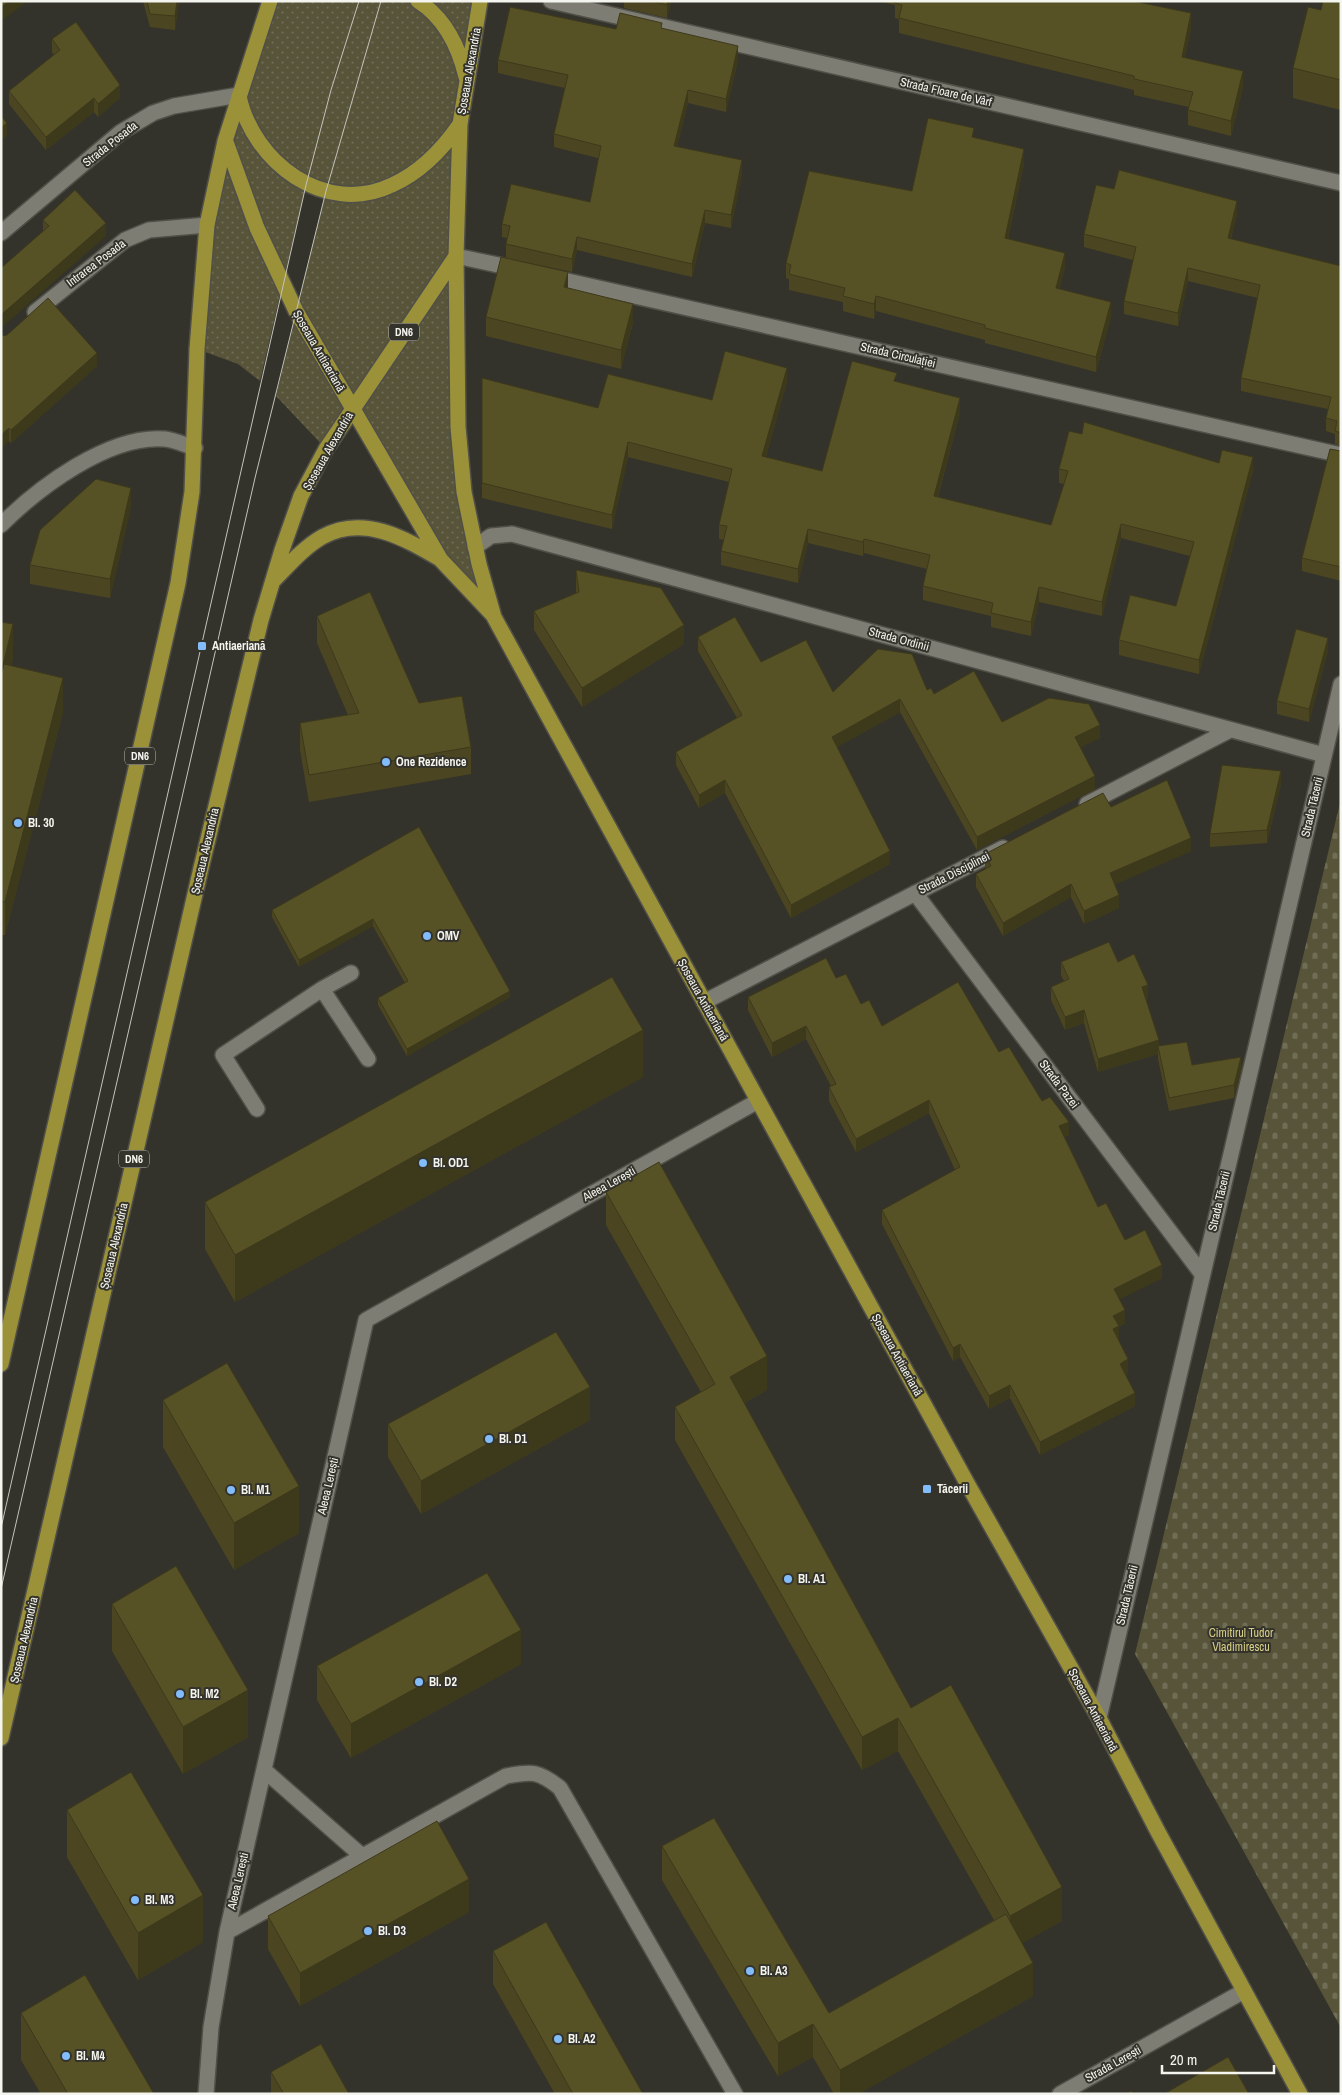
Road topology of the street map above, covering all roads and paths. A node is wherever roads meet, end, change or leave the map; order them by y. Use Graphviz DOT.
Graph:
graph roads {
  1 [pos="270,1"];
  2 [pos="418,1"];
  3 [pos="471,1"];
  4 [pos="551,1"];
  5 [pos="479,8"];
  6 [pos="468,83"];
  7 [pos="239,95"];
  8 [pos="460,124"];
  9 [pos="225,141"];
  10 [pos="1341,183"];
  11 [pos="208,225"];
  12 [pos="1,233"];
  13 [pos="456,256"];
  14 [pos="23,322"];
  15 [pos="352,409"];
  16 [pos="195,448"];
  17 [pos="1341,455"];
  18 [pos="1,526"];
  19 [pos="475,547"];
  20 [pos="441,560"];
  21 [pos="273,582"];
  22 [pos="494,617"];
  23 [pos="1341,684"];
  24 [pos="1230,730"];
  25 [pos="1324,755"];
  26 [pos="1073,812"];
  27 [pos="1020,839"];
  28 [pos="915,894"];
  29 [pos="351,973"];
  30 [pos="322,989"];
  31 [pos="704,1002"];
  32 [pos="368,1059"];
  33 [pos="758,1101"];
  34 [pos="257,1109"];
  35 [pos="1202,1274"];
  36 [pos="1,1364"];
  37 [pos="1098,1718"];
  38 [pos="1,1738"];
  39 [pos="264,1770"];
  40 [pos="362,1856"];
  41 [pos="227,1932"];
  42 [pos="1244,1991"];
  43 [pos="206,2094"];
  44 [pos="735,2094"];
  45 [pos="1060,2094"];
  46 [pos="1300,2094"];
  1 -- 7 [label="main road, DN6"];
  2 -- 6 [label="main road"];
  3 -- 5 [label="main road"];
  4 -- 10 [label="street, Strada Floare de Vârf"];
  5 -- 6 [label="main road, Șoseaua Alexandria"];
  6 -- 8 [label="main road, Șoseaua Alexandria"];
  7 -- 8 [label="main road"];
  7 -- 9 [label="main road, DN6"];
  7 -- 12 [label="street, Strada Posada"];
  8 -- 13 [label="main road, Șoseaua Alexandria"];
  9 -- 11 [label="main road, DN6"];
  9 -- 15 [label="main road, Șoseaua Antiaeriană"];
  11 -- 14 [label="street, Intrarea Posada"];
  11 -- 16 [label="main road, DN6"];
  13 -- 15 [label="main road, Șoseaua Alexandria / DN6"];
  13 -- 17 [label="street, Strada Circulației"];
  13 -- 19 [label="main road, Șoseaua Antiaeriană"];
  15 -- 20 [label="main road, Șoseaua Antiaeriană"];
  15 -- 21 [label="main road, Șoseaua Alexandria / DN6"];
  16 -- 18 [label="street"];
  16 -- 36 [label="main road, DN6"];
  19 -- 22 [label="main road, Șoseaua Antiaeriană"];
  19 -- 24 [label="street, Strada Ordinii"];
  20 -- 21 [label="main road"];
  20 -- 22 [label="main road, Șoseaua Antiaeriană"];
  21 -- 38 [label="main road, Șoseaua Alexandria / DN6"];
  22 -- 31 [label="main road, Șoseaua Antiaeriană"];
  23 -- 25 [label="street, Strada Tăcerii"];
  24 -- 25 [label="street, Strada Ordinii"];
  24 -- 26 [label="street"];
  25 -- 35 [label="street, Strada Tăcerii"];
  27 -- 28 [label="street, Strada Disciplinei"];
  28 -- 31 [label="street, Strada Disciplinei"];
  28 -- 35 [label="street, Strada Pazei"];
  29 -- 30 [label="street"];
  30 -- 32 [label="street"];
  30 -- 34 [label="street"];
  31 -- 33 [label="main road, Șoseaua Antiaeriană"];
  33 -- 37 [label="main road, Șoseaua Antiaeriană"];
  33 -- 39 [label="street, Aleea Lerești"];
  35 -- 37 [label="street, Strada Tăcerii"];
  37 -- 42 [label="main road, Șoseaua Antiaeriană"];
  39 -- 40 [label="street"];
  39 -- 41 [label="street, Aleea Lerești"];
  40 -- 41 [label="street"];
  40 -- 44 [label="street"];
  41 -- 43 [label="street, Aleea Lerești"];
  42 -- 45 [label="street, Strada Lerești"];
  42 -- 46 [label="main road, Șoseaua Antiaeriană"];
}
